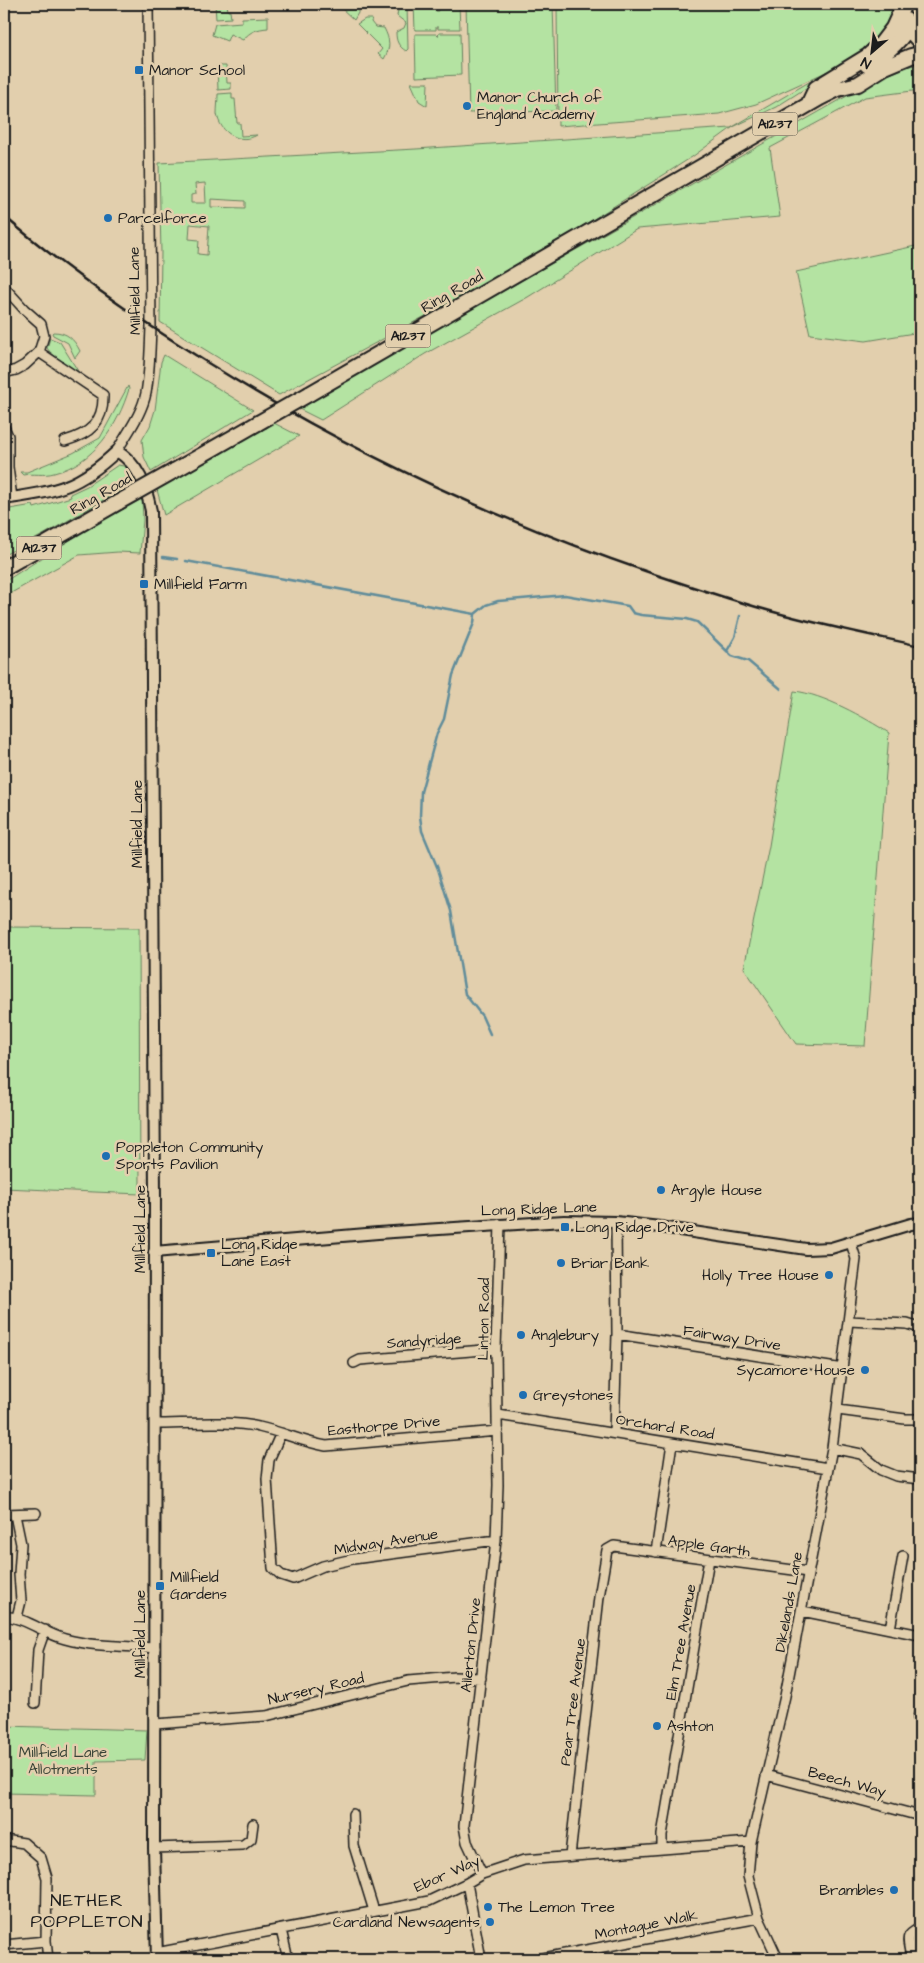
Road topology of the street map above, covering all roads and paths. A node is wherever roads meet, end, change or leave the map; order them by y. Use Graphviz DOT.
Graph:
graph roads {
  1 [pos="148,4"];
  2 [pos="905,4"];
  3 [pos="908,27"];
  4 [pos="920,42"];
  5 [pos="920,54"];
  6 [pos="838,89"];
  7 [pos="808,105"];
  8 [pos="4,287"];
  9 [pos="39,352"];
  10 [pos="4,373"];
  11 [pos="4,427"];
  12 [pos="65,441"];
  13 [pos="116,451"];
  14 [pos="8,498"];
  15 [pos="4,568"];
  16 [pos="616,1222"];
  17 [pos="920,1223"];
  18 [pos="500,1224"];
  19 [pos="851,1243"];
  20 [pos="154,1252"];
  21 [pos="849,1321"];
  22 [pos="920,1328"];
  23 [pos="617,1334"];
  24 [pos="496,1349"];
  25 [pos="354,1364"];
  26 [pos="843,1369"];
  27 [pos="838,1410"];
  28 [pos="498,1415"];
  29 [pos="920,1419"];
  30 [pos="155,1424"];
  31 [pos="498,1431"];
  32 [pos="281,1433"];
  33 [pos="614,1433"];
  34 [pos="672,1443"];
  35 [pos="832,1448"];
  36 [pos="828,1468"];
  37 [pos="920,1479"];
  38 [pos="36,1513"];
  39 [pos="4,1514"];
  40 [pos="16,1515"];
  41 [pos="496,1540"];
  42 [pos="607,1550"];
  43 [pos="656,1552"];
  44 [pos="903,1556"];
  45 [pos="709,1559"];
  46 [pos="808,1572"];
  47 [pos="802,1611"];
  48 [pos="4,1616"];
  49 [pos="17,1617"];
  50 [pos="890,1629"];
  51 [pos="45,1630"];
  52 [pos="920,1635"];
  53 [pos="154,1648"];
  54 [pos="481,1678"];
  55 [pos="35,1704"];
  56 [pos="920,1710"];
  57 [pos="920,1718"];
  58 [pos="155,1724"];
  59 [pos="766,1775"];
  60 [pos="353,1814"];
  61 [pos="920,1816"];
  62 [pos="253,1824"];
  63 [pos="4,1840"];
  64 [pos="751,1842"];
  65 [pos="154,1848"];
  66 [pos="662,1848"];
  67 [pos="570,1856"];
  68 [pos="482,1874"];
  69 [pos="467,1883"];
  70 [pos="374,1912"];
  71 [pos="759,1918"];
  72 [pos="920,1928"];
  73 [pos="282,1930"];
  74 [pos="46,1941"];
  75 [pos="4,1945"];
  76 [pos="910,1952"];
  77 [pos="156,1956"];
  78 [pos="48,1959"];
  79 [pos="288,1959"];
  80 [pos="481,1959"];
  81 [pos="538,1959"];
  82 [pos="778,1959"];
  1 -- 13 [label="street, Millfield Lane"];
  2 -- 3 [label="highway"];
  2 -- 7 [label="highway"];
  3 -- 4 [label="highway"];
  3 -- 6 [label="highway, Ring Road / A1237"];
  5 -- 6 [label="highway, Ring Road / A1237"];
  6 -- 7 [label="highway, Ring Road / A1237"];
  7 -- 15 [label="highway, Ring Road / A1237, bridge"];
  8 -- 9 [label="street"];
  9 -- 10 [label="street"];
  9 -- 12 [label="street"];
  11 -- 14 [label="street"];
  13 -- 14 [label="street, Millfield Lane"];
  13 -- 20 [label="street, Millfield Lane"];
  16 -- 18 [label="street, Long Ridge Lane"];
  16 -- 19 [label="street, Long Ridge Lane"];
  16 -- 23 [label="street"];
  17 -- 19 [label="street, Long Ridge Lane"];
  18 -- 20 [label="street, Long Ridge Lane"];
  18 -- 24 [label="street, Linton Road"];
  19 -- 21 [label="street, Dikelands Lane"];
  20 -- 30 [label="street, Millfield Lane"];
  21 -- 22 [label="street"];
  21 -- 26 [label="street, Dikelands Lane"];
  23 -- 26 [label="street, Fairway Drive"];
  23 -- 33 [label="street"];
  24 -- 25 [label="street, Sandyridge"];
  24 -- 28 [label="street, Linton Road"];
  26 -- 27 [label="street, Dikelands Lane"];
  27 -- 29 [label="street"];
  27 -- 35 [label="street, Dikelands Lane"];
  28 -- 31 [label="street, Allerton Drive"];
  28 -- 33 [label="street, Orchard Road"];
  30 -- 32 [label="street, Easthorpe Drive"];
  30 -- 53 [label="street, Millfield Lane"];
  31 -- 32 [label="street, Easthorpe Drive"];
  31 -- 41 [label="street, Allerton Drive"];
  32 -- 41 [label="street, Midway Avenue"];
  33 -- 34 [label="street, Orchard Road"];
  34 -- 36 [label="street, Orchard Road"];
  34 -- 43 [label="street"];
  35 -- 36 [label="street, Dikelands Lane"];
  35 -- 37 [label="street"];
  36 -- 46 [label="street, Dikelands Lane"];
  38 -- 40 [label="street"];
  39 -- 40 [label="street"];
  40 -- 49 [label="street"];
  41 -- 54 [label="street, Allerton Drive"];
  42 -- 43 [label="street, Apple Garth"];
  42 -- 67 [label="street, Pear Tree Avenue"];
  43 -- 45 [label="street, Apple Garth"];
  44 -- 50 [label="street"];
  45 -- 46 [label="street, Apple Garth"];
  45 -- 66 [label="street, Elm Tree Avenue"];
  46 -- 47 [label="street, Dikelands Lane"];
  47 -- 50 [label="street"];
  47 -- 59 [label="street, Dikelands Lane"];
  48 -- 49 [label="street"];
  49 -- 51 [label="street"];
  50 -- 52 [label="street"];
  51 -- 53 [label="street"];
  51 -- 55 [label="street"];
  53 -- 58 [label="street, Millfield Lane"];
  54 -- 58 [label="street, Nursery Road"];
  54 -- 68 [label="street, Allerton Drive"];
  56 -- 57 [label="street"];
  58 -- 65 [label="street, Millfield Lane"];
  59 -- 61 [label="street, Beech Way"];
  59 -- 64 [label="street, Dikelands Lane"];
  60 -- 70 [label="street"];
  62 -- 65 [label="street"];
  63 -- 74 [label="street"];
  64 -- 66 [label="street, Ebor Way"];
  64 -- 71 [label="street, Dikelands Lane"];
  65 -- 77 [label="street, Millfield Lane"];
  66 -- 67 [label="street, Ebor Way"];
  67 -- 68 [label="street, Ebor Way"];
  68 -- 69 [label="street, Ebor Way"];
  69 -- 70 [label="street, Ebor Way"];
  69 -- 80 [label="street"];
  70 -- 73 [label="street, Ebor Way"];
  71 -- 81 [label="street, Montague Walk"];
  71 -- 82 [label="street, Dikelands Lane"];
  72 -- 76 [label="street"];
  73 -- 77 [label="street, Ebor Way"];
  73 -- 79 [label="street"];
  74 -- 75 [label="street"];
  74 -- 78 [label="street"];
}
